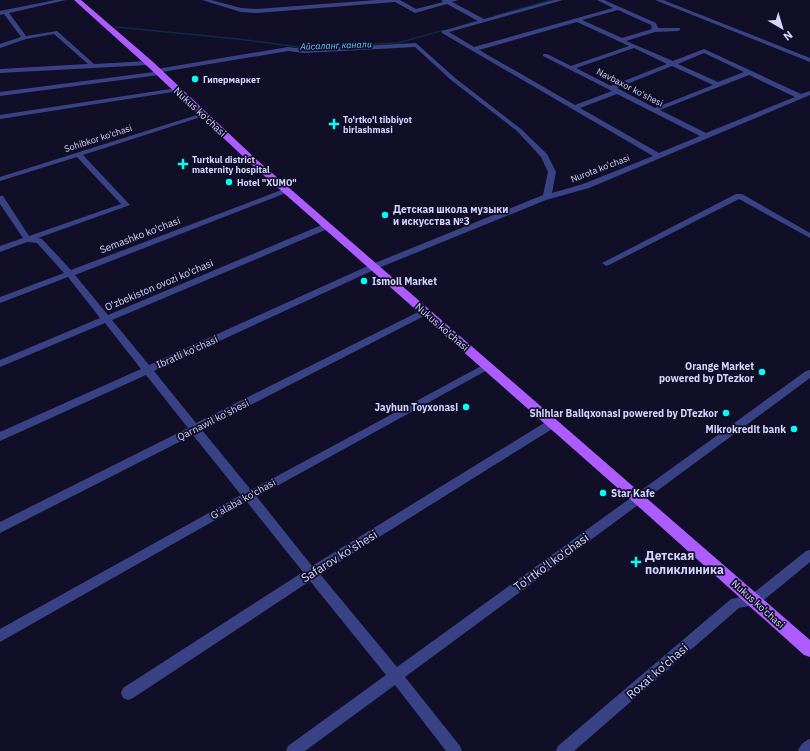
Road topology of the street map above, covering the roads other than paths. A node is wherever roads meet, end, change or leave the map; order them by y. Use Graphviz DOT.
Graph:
graph roads {
  1 [pos="63,0"];
  2 [pos="77,0"];
  3 [pos="205,0"];
  4 [pos="455,0"];
  5 [pos="560,0"];
  6 [pos="600,0"];
  7 [pos="658,0"];
  8 [pos="445,1"];
  9 [pos="618,8"];
  10 [pos="3,13"];
  11 [pos="483,21"];
  12 [pos="578,21"];
  13 [pos="678,29"];
  14 [pos="655,30"];
  15 [pos="25,38"];
  16 [pos="622,40"];
  17 [pos="0,46"];
  18 [pos="634,46"];
  19 [pos="474,50"];
  20 [pos="545,55"];
  21 [pos="810,60"];
  22 [pos="149,63"];
  23 [pos="671,63"];
  24 [pos="93,66"];
  25 [pos="571,68"];
  26 [pos="0,71"];
  27 [pos="158,72"];
  28 [pos="750,72"];
  29 [pos="719,84"];
  30 [pos="612,88"];
  31 [pos="177,90"];
  32 [pos="619,91"];
  33 [pos="810,93"];
  34 [pos="0,94"];
  35 [pos="801,97"];
  36 [pos="575,107"];
  37 [pos="655,110"];
  38 [pos="202,114"];
  39 [pos="0,117"];
  40 [pos="706,136"];
  41 [pos="78,154"];
  42 [pos="659,156"];
  43 [pos="0,179"];
  44 [pos="287,191"];
  45 [pos="547,197"];
  46 [pos="0,198"];
  47 [pos="326,226"];
  48 [pos="810,236"];
  49 [pos="28,240"];
  50 [pos="0,249"];
  51 [pos="606,263"];
  52 [pos="374,267"];
  53 [pos="70,273"];
  54 [pos="0,300"];
  55 [pos="425,312"];
  56 [pos="106,319"];
  57 [pos="0,364"];
  58 [pos="488,366"];
  59 [pos="147,370"];
  60 [pos="810,374"];
  61 [pos="553,423"];
  62 [pos="196,429"];
  63 [pos="0,437"];
  64 [pos="249,496"];
  65 [pos="638,498"];
  66 [pos="0,528"];
  67 [pos="810,555"];
  68 [pos="311,573"];
  69 [pos="754,600"];
  70 [pos="0,636"];
  71 [pos="810,650"];
  72 [pos="396,676"];
  73 [pos="128,693"];
  74 [pos="810,746"];
  75 [pos="293,751"];
  76 [pos="455,751"];
  77 [pos="563,751"];
  78 [pos="806,751"];
  1 -- 10 [label="street"];
  2 -- 22 [label="main road, Nukus ko'chasi"];
  3 -- 8 [label="street"];
  4 -- 8 [label="street"];
  5 -- 11 [label="street"];
  6 -- 9 [label="street"];
  7 -- 21 [label="street"];
  8 -- 11 [label="street"];
  9 -- 12 [label="street"];
  9 -- 14 [label="street"];
  10 -- 15 [label="street"];
  11 -- 19 [label="street"];
  12 -- 16 [label="street"];
  12 -- 19 [label="street"];
  13 -- 14 [label="street"];
  14 -- 16 [label="street"];
  15 -- 17 [label="street"];
  15 -- 24 [label="street"];
  16 -- 18 [label="street"];
  18 -- 23 [label="street"];
  18 -- 25 [label="street"];
  19 -- 36 [label="street"];
  20 -- 25 [label="street, Navbaxor ko'shesi"];
  22 -- 24 [label="street"];
  22 -- 27 [label="main road, Nukus ko'chasi"];
  23 -- 28 [label="street"];
  23 -- 29 [label="street"];
  23 -- 30 [label="street"];
  24 -- 26 [label="street"];
  25 -- 30 [label="street, Navbaxor ko'shesi"];
  27 -- 31 [label="main road, Nukus ko'chasi"];
  27 -- 34 [label="street"];
  27 -- 45 [label="street"];
  28 -- 29 [label="street"];
  28 -- 35 [label="street"];
  29 -- 37 [label="street"];
  30 -- 32 [label="street, Navbaxor ko'shesi"];
  31 -- 38 [label="main road, Nukus ko'chasi"];
  31 -- 39 [label="street"];
  32 -- 36 [label="street"];
  32 -- 37 [label="street, Navbaxor ko'shesi"];
  33 -- 35 [label="street, Nurota ko'chasi"];
  35 -- 40 [label="street, Nurota ko'chasi"];
  36 -- 42 [label="street"];
  37 -- 40 [label="street, Navbaxor ko'shesi"];
  38 -- 41 [label="street, Sohibkor ko'chasi"];
  38 -- 44 [label="main road, Nukus ko'chasi"];
  40 -- 42 [label="street, Nurota ko'chasi"];
  41 -- 43 [label="street, Sohibkor ko'chasi"];
  41 -- 49 [label="street"];
  42 -- 45 [label="street, Nurota ko'chasi"];
  44 -- 47 [label="main road, Nukus ko'chasi"];
  44 -- 53 [label="street, Semashko ko'chasi"];
  45 -- 52 [label="street, Nurota ko'chasi"];
  46 -- 49 [label="street"];
  47 -- 52 [label="main road, Nukus ko'chasi"];
  47 -- 56 [label="street, O'zbekiston ovozi ko'chasi"];
  48 -- 51 [label="street"];
  49 -- 50 [label="street"];
  49 -- 53 [label="street"];
  52 -- 55 [label="main road, Nukus ko'chasi"];
  52 -- 59 [label="street, Ibratli ko'chasi"];
  53 -- 54 [label="street, Semashko ko'chasi"];
  53 -- 56 [label="street"];
  55 -- 58 [label="main road, Nukus ko'chasi"];
  55 -- 62 [label="street, Qarnawil ko'shesi"];
  56 -- 57 [label="street, O'zbekiston ovozi ko'chasi"];
  56 -- 59 [label="street"];
  58 -- 61 [label="main road, Nukus ko'chasi"];
  58 -- 64 [label="street, G'alaba ko'chasi"];
  59 -- 62 [label="street"];
  59 -- 63 [label="street, Ibratli ko'chasi"];
  60 -- 65 [label="street, To'rtko'l ko'chasi"];
  61 -- 65 [label="main road, Nukus ko'chasi"];
  61 -- 68 [label="street, Safarov ko'shesi"];
  62 -- 64 [label="street"];
  62 -- 66 [label="street, Qarnawil ko'shesi"];
  64 -- 68 [label="street"];
  64 -- 70 [label="street, G'alaba ko'chasi"];
  65 -- 69 [label="main road, Nukus ko'chasi"];
  65 -- 72 [label="street, To'rtko'l ko'chasi"];
  67 -- 69 [label="street"];
  68 -- 72 [label="street"];
  68 -- 73 [label="street, Safarov ko'shesi"];
  69 -- 71 [label="main road, Nukus ko'chasi"];
  69 -- 77 [label="street, Roxat ko'chasi"];
  72 -- 75 [label="street, To'rtko'l ko'chasi"];
  72 -- 76 [label="street"];
  74 -- 78 [label="street"];
}
